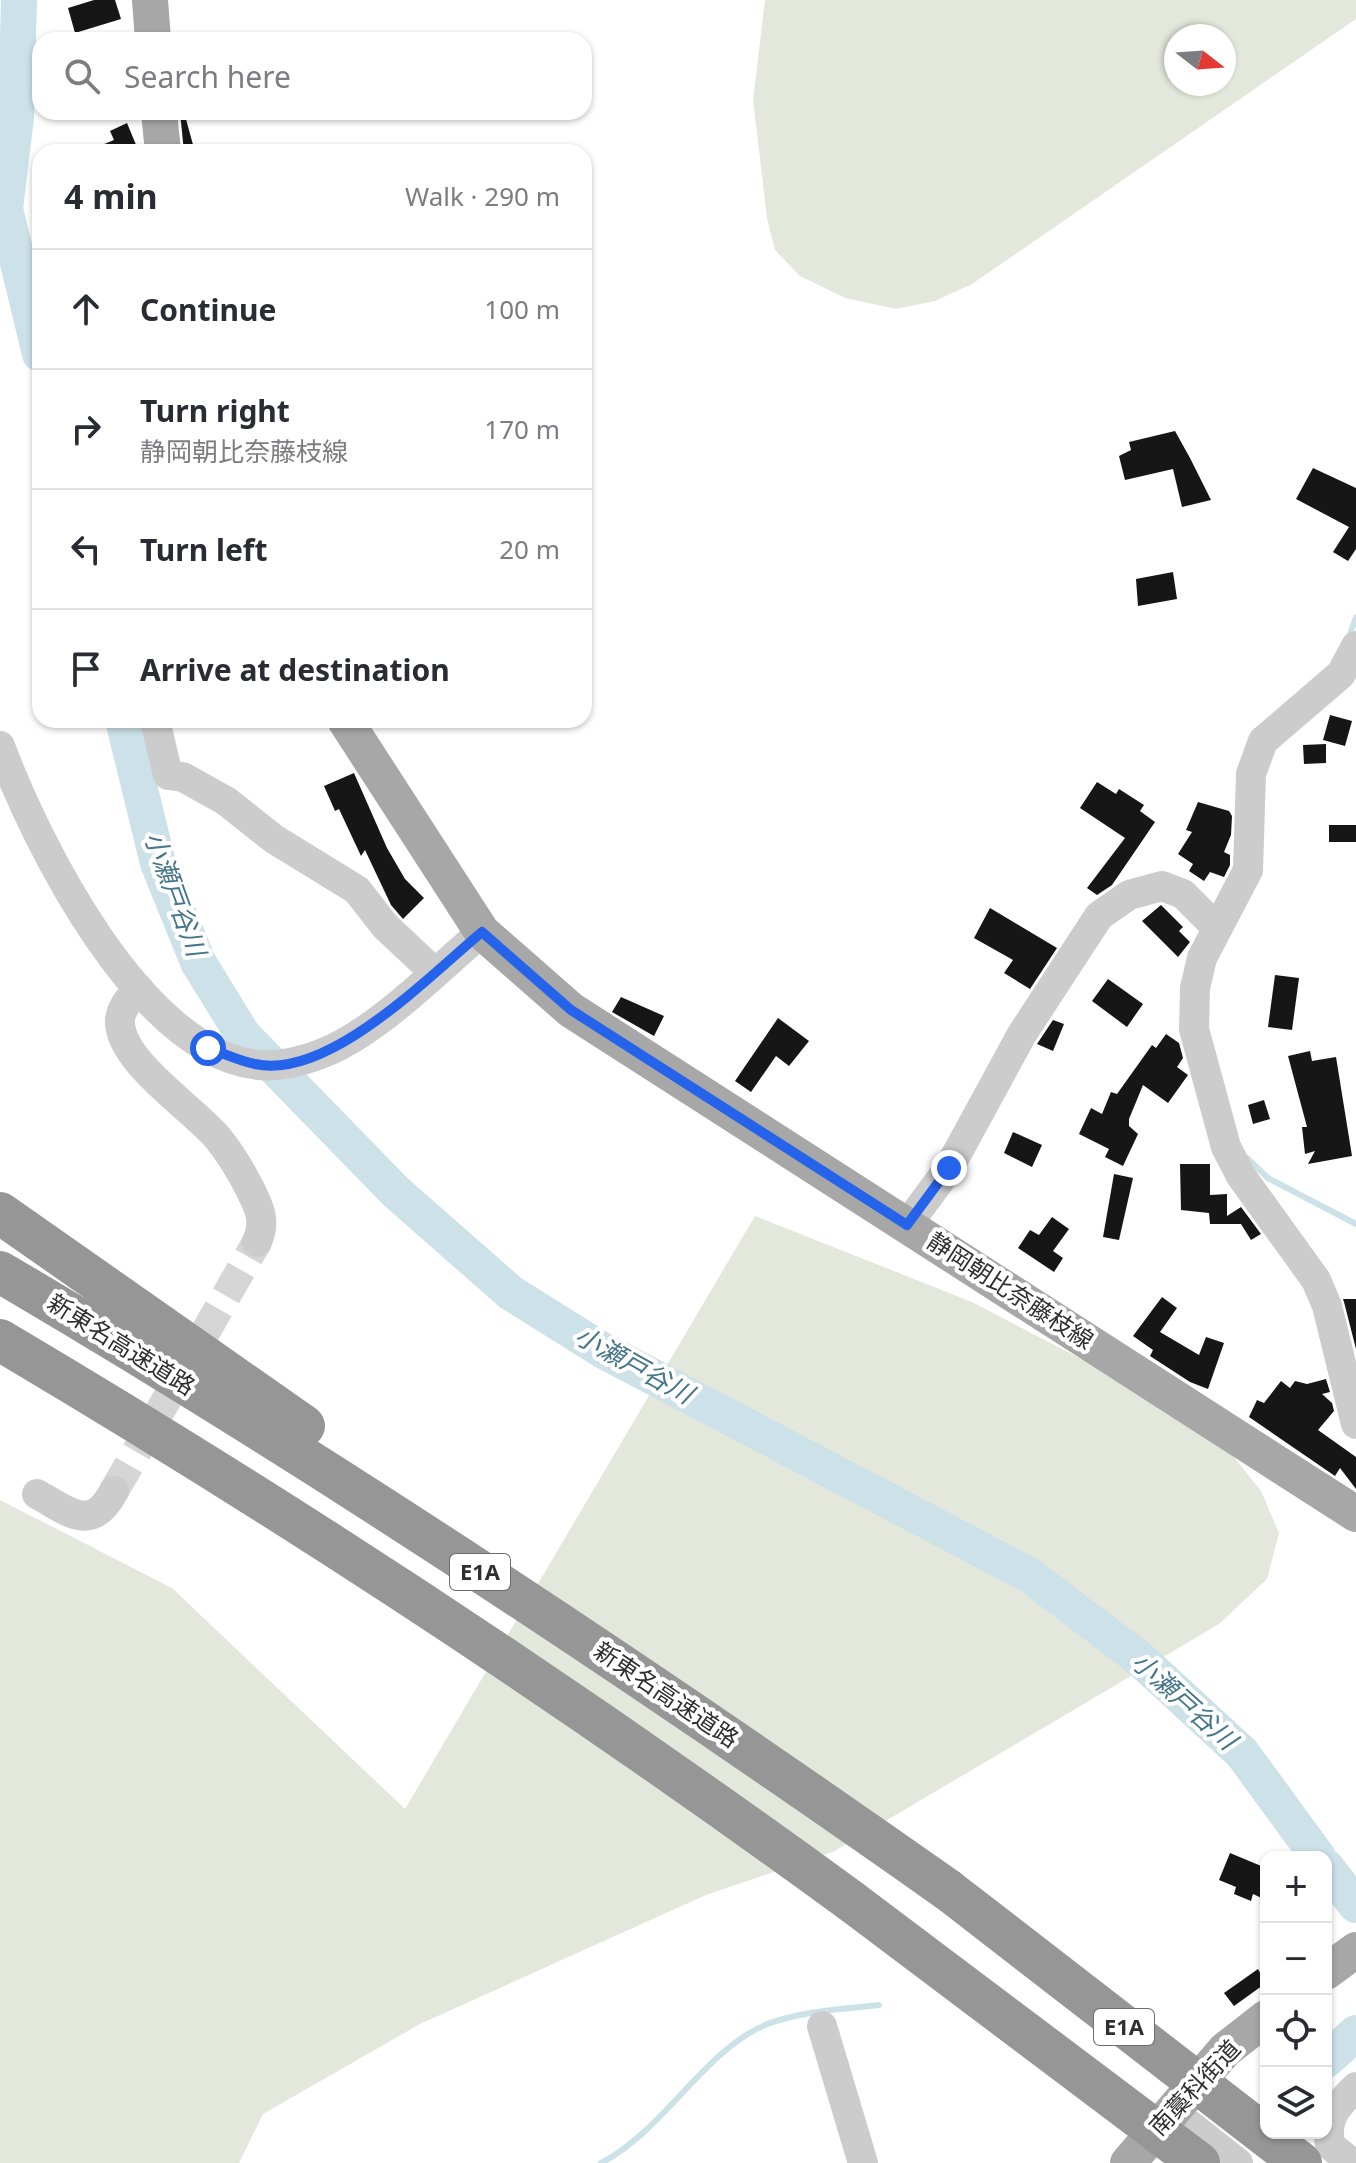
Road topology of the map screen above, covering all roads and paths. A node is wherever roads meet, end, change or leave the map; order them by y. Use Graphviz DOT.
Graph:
graph roads {
  1 [pos="150,0"];
  2 [pos="152,32"];
  3 [pos="160,120"];
  4 [pos="162,144"];
  5 [pos="1356,646"];
  6 [pos="157,728"];
  7 [pos="350,728"];
  8 [pos="0,746"];
  9 [pos="1217,928"];
  10 [pos="482,932"];
  11 [pos="434,972"];
  12 [pos="138,988"];
  13 [pos="0,1213"];
  14 [pos="907,1225"];
  15 [pos="257,1242"];
  16 [pos="0,1272"];
  17 [pos="0,1340"];
  18 [pos="1356,1424"];
  19 [pos="114,1491"];
  20 [pos="37,1494"];
  21 [pos="1356,1514"];
  22 [pos="775,1768"];
  23 [pos="1356,1950"];
  24 [pos="1332,1968"];
  25 [pos="1260,2023"];
  26 [pos="822,2026"];
  27 [pos="1356,2087"];
  28 [pos="1172,2111"];
  29 [pos="863,2163"];
  30 [pos="1128,2163"];
  31 [pos="1199,2163"];
  32 [pos="1238,2163"];
  33 [pos="1301,2163"];
  34 [pos="1352,2163"];
  1 -- 2 [label="main road"];
  3 -- 4 [label="main road"];
  5 -- 9 [label="street"];
  6 -- 11 [label="street"];
  7 -- 10 [label="main road, 静岡朝比奈藤枝線"];
  8 -- 12 [label="street"];
  9 -- 14 [label="street"];
  9 -- 18 [label="street"];
  10 -- 11 [label="street"];
  10 -- 14 [label="main road, 静岡朝比奈藤枝線"];
  11 -- 12 [label="street"];
  12 -- 15 [label="street"];
  13 -- 22 [label="highway"];
  14 -- 21 [label="main road, 静岡朝比奈藤枝線"];
  16 -- 22 [label="highway, 新東名高速道路 / E1A"];
  17 -- 31 [label="highway, E1A, bridge"];
  19 -- 20 [label="street"];
  22 -- 33 [label="highway, 新東名高速道路 / E1A, bridge"];
  23 -- 24 [label="main road"];
  25 -- 28 [label="main road, 南藁科街道"];
  26 -- 29 [label="street"];
  27 -- 34 [label="street"];
  28 -- 30 [label="main road, 南藁科街道"];
  28 -- 32 [label="street"];
}
